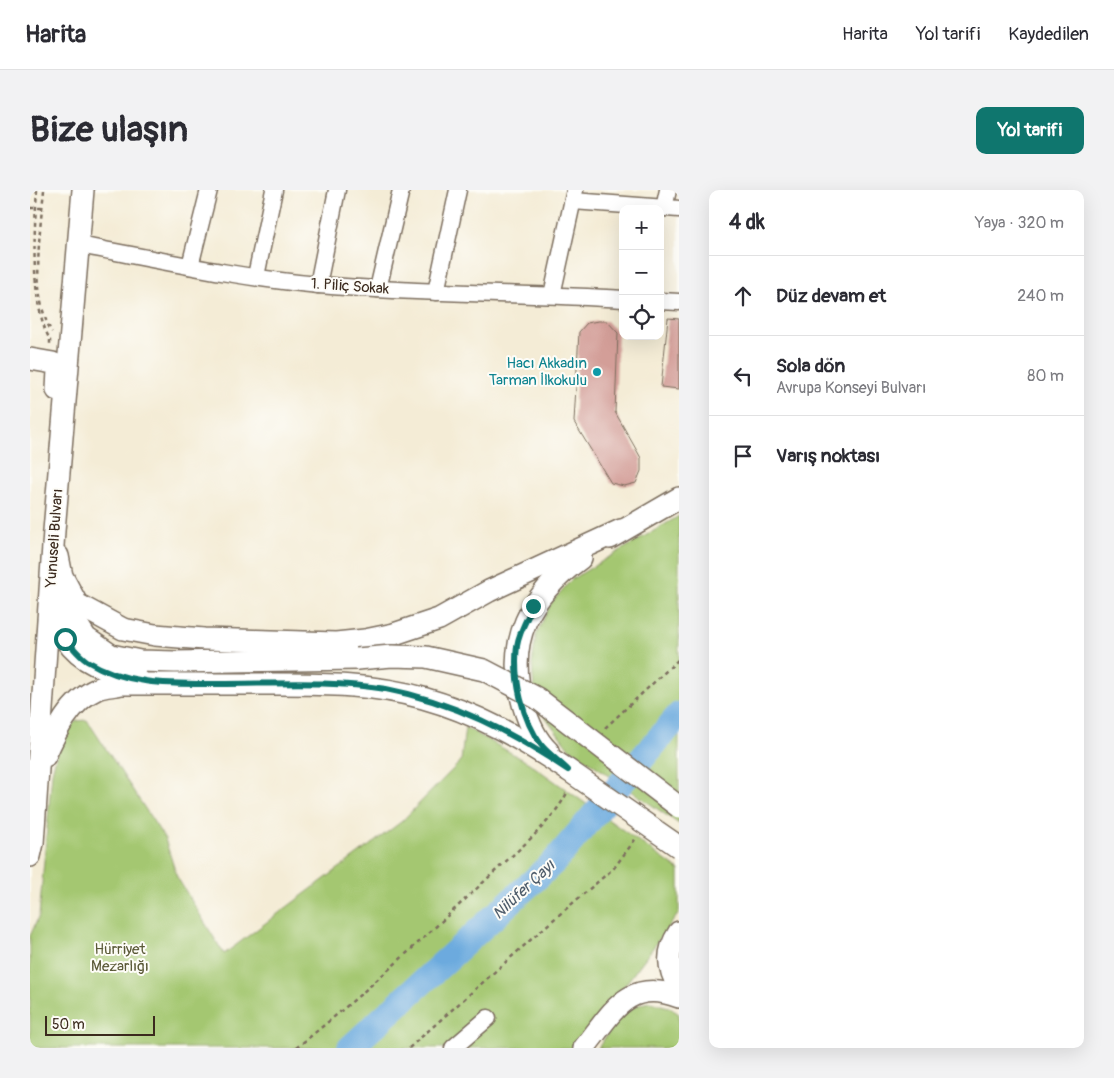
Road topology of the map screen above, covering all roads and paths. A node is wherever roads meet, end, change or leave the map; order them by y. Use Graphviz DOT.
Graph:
graph roads {
  1 [pos="37,190"];
  2 [pos="44,190"];
  3 [pos="83,190"];
  4 [pos="209,190"];
  5 [pos="274,190"];
  6 [pos="336,190"];
  7 [pos="401,190"];
  8 [pos="458,190"];
  9 [pos="668,190"];
  10 [pos="574,195"];
  11 [pos="30,208"];
  12 [pos="36,208"];
  13 [pos="42,208"];
  14 [pos="672,209"];
  15 [pos="79,245"];
  16 [pos="190,266"];
  17 [pos="256,276"];
  18 [pos="318,285"];
  19 [pos="378,289"];
  20 [pos="436,292"];
  21 [pos="552,295"];
  22 [pos="619,299"];
  23 [pos="664,301"];
  24 [pos="679,302"];
  25 [pos="39,360"];
  26 [pos="679,498"];
  27 [pos="621,530"];
  28 [pos="54,531"];
  29 [pos="52,564"];
  30 [pos="50,596"];
  31 [pos="679,659"];
  32 [pos="152,684"];
  33 [pos="599,734"];
  34 [pos="34,777"];
  35 [pos="569,777"];
  36 [pos="679,807"];
  37 [pos="642,830"];
  38 [pos="679,847"];
  39 [pos="30,856"];
  40 [pos="679,932"];
  41 [pos="679,988"];
  42 [pos="679,997"];
  43 [pos="488,1018"];
  44 [pos="296,1048"];
  45 [pos="409,1048"];
  46 [pos="453,1048"];
  47 [pos="584,1048"];
  1 -- 12 [label="path"];
  2 -- 13 [label="path"];
  3 -- 15 [label="main road"];
  4 -- 16 [label="street"];
  5 -- 17 [label="street"];
  6 -- 18 [label="street"];
  7 -- 19 [label="street"];
  8 -- 20 [label="street"];
  9 -- 14 [label="street"];
  10 -- 14 [label="street"];
  10 -- 21 [label="street"];
  11 -- 12 [label="path"];
  12 -- 13 [label="path"];
  12 -- 25 [label="path"];
  13 -- 25 [label="path"];
  15 -- 16 [label="street, 1. Piliç Sokak"];
  15 -- 28 [label="main road, Yunuseli Bulvarı"];
  16 -- 17 [label="street, 1. Piliç Sokak"];
  17 -- 18 [label="street, 1. Piliç Sokak"];
  18 -- 19 [label="street, 1. Piliç Sokak"];
  19 -- 20 [label="street, 1. Piliç Sokak"];
  20 -- 21 [label="street, 1. Piliç Sokak"];
  21 -- 22 [label="street, 1. Piliç Sokak"];
  23 -- 24 [label="street"];
  25 -- 30 [label="main road"];
  26 -- 27 [label="main road"];
  27 -- 28 [label="main road"];
  27 -- 35 [label="main road"];
  28 -- 29 [label="main road, Yunuseli Bulvarı"];
  29 -- 30 [label="main road, Yunuseli Bulvarı"];
  29 -- 36 [label="main road, bridge"];
  30 -- 32 [label="main road"];
  30 -- 34 [label="main road, Yunuseli Bulvarı"];
  31 -- 33 [label="path"];
  32 -- 34 [label="main road"];
  32 -- 35 [label="main road"];
  34 -- 39 [label="main road"];
  35 -- 38 [label="main road, bridge"];
  35 -- 44 [label="path"];
  37 -- 45 [label="path"];
  40 -- 41 [label="main road"];
  42 -- 47 [label="main road"];
  43 -- 46 [label="street"];
}
